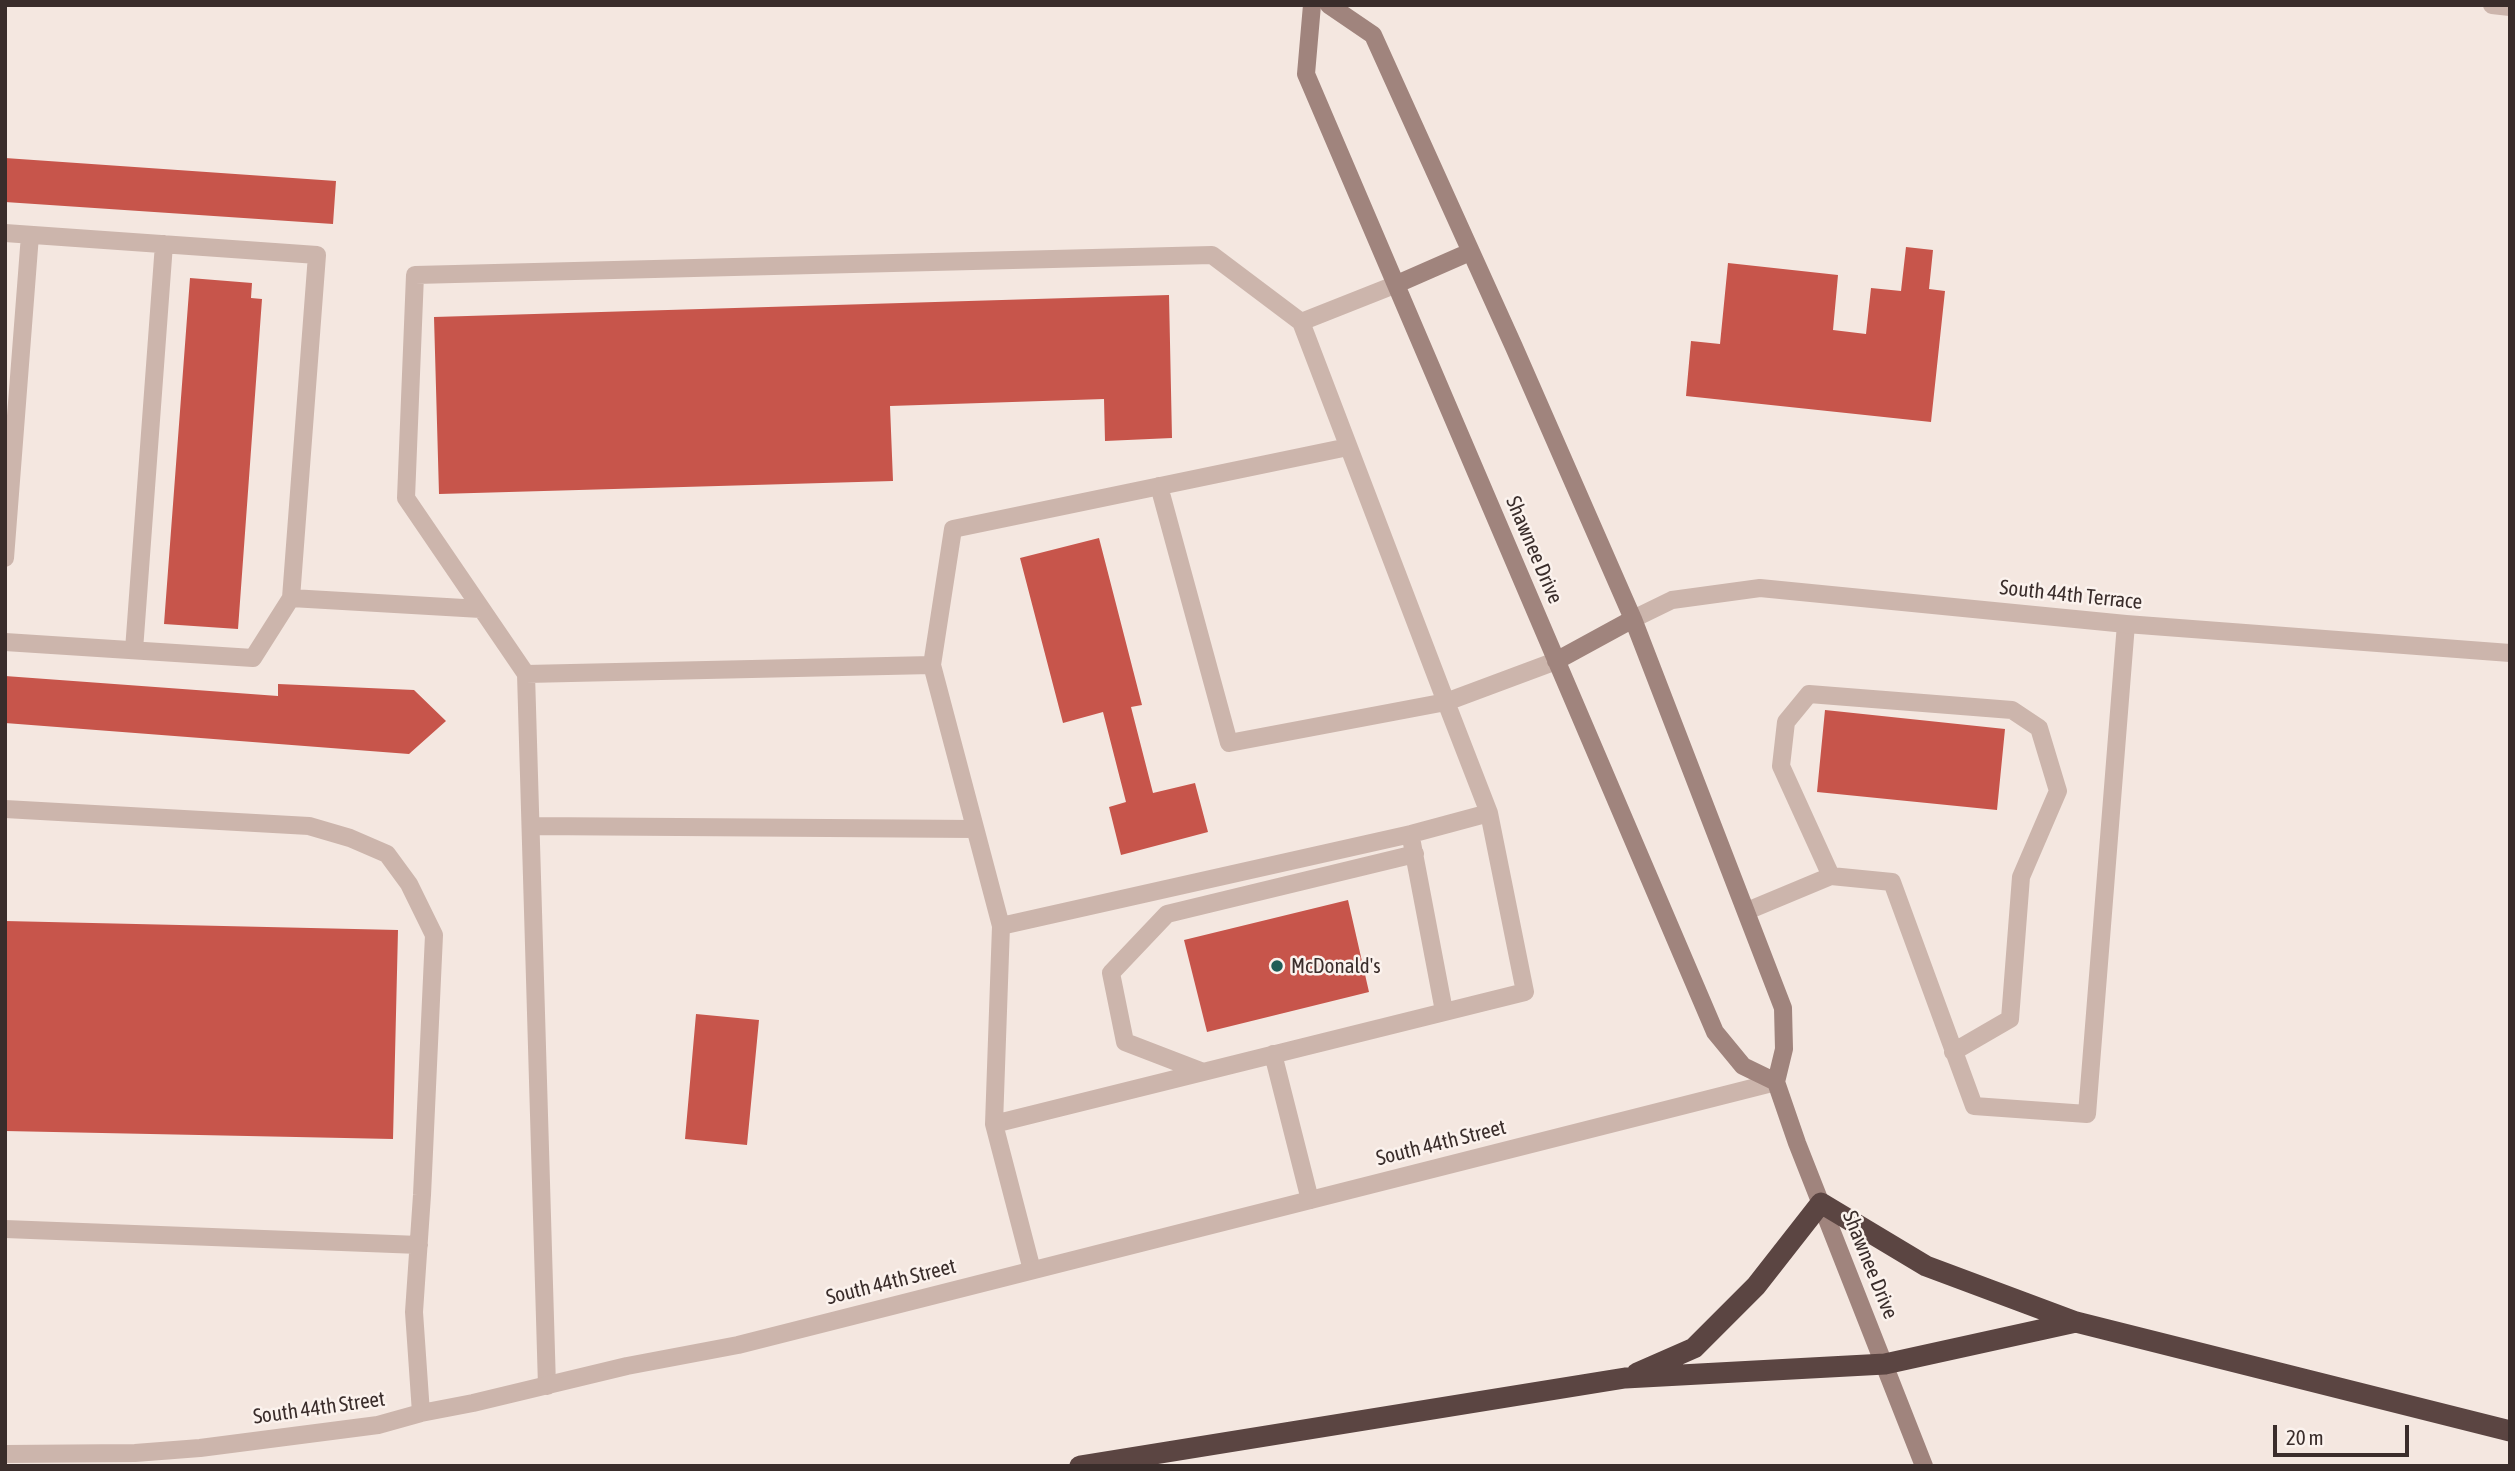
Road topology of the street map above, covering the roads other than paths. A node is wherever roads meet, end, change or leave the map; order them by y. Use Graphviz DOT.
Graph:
graph roads {
  1 [pos="1312,5"];
  2 [pos="1329,5"];
  3 [pos="2492,5"];
  4 [pos="2510,7"];
  5 [pos="5,233"];
  6 [pos="30,235"];
  7 [pos="164,244"];
  8 [pos="1470,252"];
  9 [pos="1397,284"];
  10 [pos="1301,322"];
  11 [pos="1348,447"];
  12 [pos="1159,486"];
  13 [pos="5,558"];
  14 [pos="291,598"];
  15 [pos="481,609"];
  16 [pos="1633,619"];
  17 [pos="2126,625"];
  18 [pos="5,642"];
  19 [pos="134,650"];
  20 [pos="2510,653"];
  21 [pos="1556,662"];
  22 [pos="932,665"];
  23 [pos="526,674"];
  24 [pos="1446,702"];
  25 [pos="5,809"];
  26 [pos="1489,813"];
  27 [pos="531,826"];
  28 [pos="975,829"];
  29 [pos="1411,834"];
  30 [pos="1415,854"];
  31 [pos="1831,876"];
  32 [pos="1747,911"];
  33 [pos="1001,926"];
  34 [pos="1444,1011"];
  35 [pos="1953,1052"];
  36 [pos="1273,1054"];
  37 [pos="1203,1072"];
  38 [pos="1776,1082"];
  39 [pos="994,1124"];
  40 [pos="1310,1200"];
  41 [pos="1821,1203"];
  42 [pos="5,1229"];
  43 [pos="419,1245"];
  44 [pos="1032,1270"];
  45 [pos="2076,1322"];
  46 [pos="1885,1364"];
  47 [pos="1625,1378"];
  48 [pos="547,1385"];
  49 [pos="421,1413"];
  50 [pos="2510,1431"];
  51 [pos="5,1454"];
  52 [pos="1080,1466"];
  53 [pos="1924,1466"];
  1 -- 9 [label="main road, Shawnee Drive"];
  2 -- 8 [label="main road"];
  3 -- 4 [label="street"];
  5 -- 6 [label="street"];
  6 -- 7 [label="street"];
  6 -- 13 [label="street"];
  7 -- 14 [label="street"];
  7 -- 19 [label="street"];
  8 -- 9 [label="main road"];
  8 -- 16 [label="main road"];
  9 -- 10 [label="street"];
  9 -- 21 [label="main road, Shawnee Drive"];
  10 -- 11 [label="street"];
  10 -- 15 [label="street"];
  11 -- 12 [label="street"];
  11 -- 24 [label="street"];
  12 -- 22 [label="street"];
  12 -- 24 [label="street"];
  14 -- 15 [label="street"];
  14 -- 19 [label="street"];
  15 -- 23 [label="street"];
  16 -- 17 [label="street, South 44th Terrace"];
  16 -- 21 [label="main road"];
  16 -- 32 [label="main road"];
  17 -- 20 [label="street, South 44th Terrace"];
  17 -- 35 [label="street"];
  18 -- 19 [label="street"];
  21 -- 24 [label="street"];
  21 -- 38 [label="main road, Shawnee Drive"];
  22 -- 23 [label="street"];
  22 -- 28 [label="street"];
  23 -- 27 [label="street"];
  24 -- 26 [label="street"];
  25 -- 43 [label="street"];
  26 -- 29 [label="street"];
  26 -- 34 [label="street"];
  27 -- 28 [label="street"];
  27 -- 48 [label="street"];
  28 -- 33 [label="street"];
  29 -- 30 [label="street"];
  29 -- 33 [label="street"];
  30 -- 34 [label="street"];
  30 -- 37 [label="street"];
  31 -- 32 [label="street"];
  31 -- 35 [label="street"];
  31 -- 35 [label="street"];
  32 -- 38 [label="main road"];
  33 -- 39 [label="street"];
  34 -- 36 [label="street"];
  36 -- 37 [label="street"];
  36 -- 40 [label="street"];
  37 -- 39 [label="street"];
  38 -- 40 [label="street, South 44th Street"];
  38 -- 41 [label="main road, Shawnee Drive"];
  39 -- 44 [label="street"];
  40 -- 44 [label="street, South 44th Street"];
  41 -- 45 [label="highway"];
  41 -- 46 [label="main road, Shawnee Drive"];
  41 -- 47 [label="highway"];
  42 -- 43 [label="street"];
  43 -- 49 [label="street"];
  44 -- 48 [label="street, South 44th Street"];
  45 -- 46 [label="highway"];
  45 -- 50 [label="highway"];
  46 -- 47 [label="highway"];
  46 -- 53 [label="main road, Shawnee Drive"];
  47 -- 52 [label="highway"];
  48 -- 49 [label="street, South 44th Street"];
  49 -- 51 [label="street, South 44th Street"];
}
